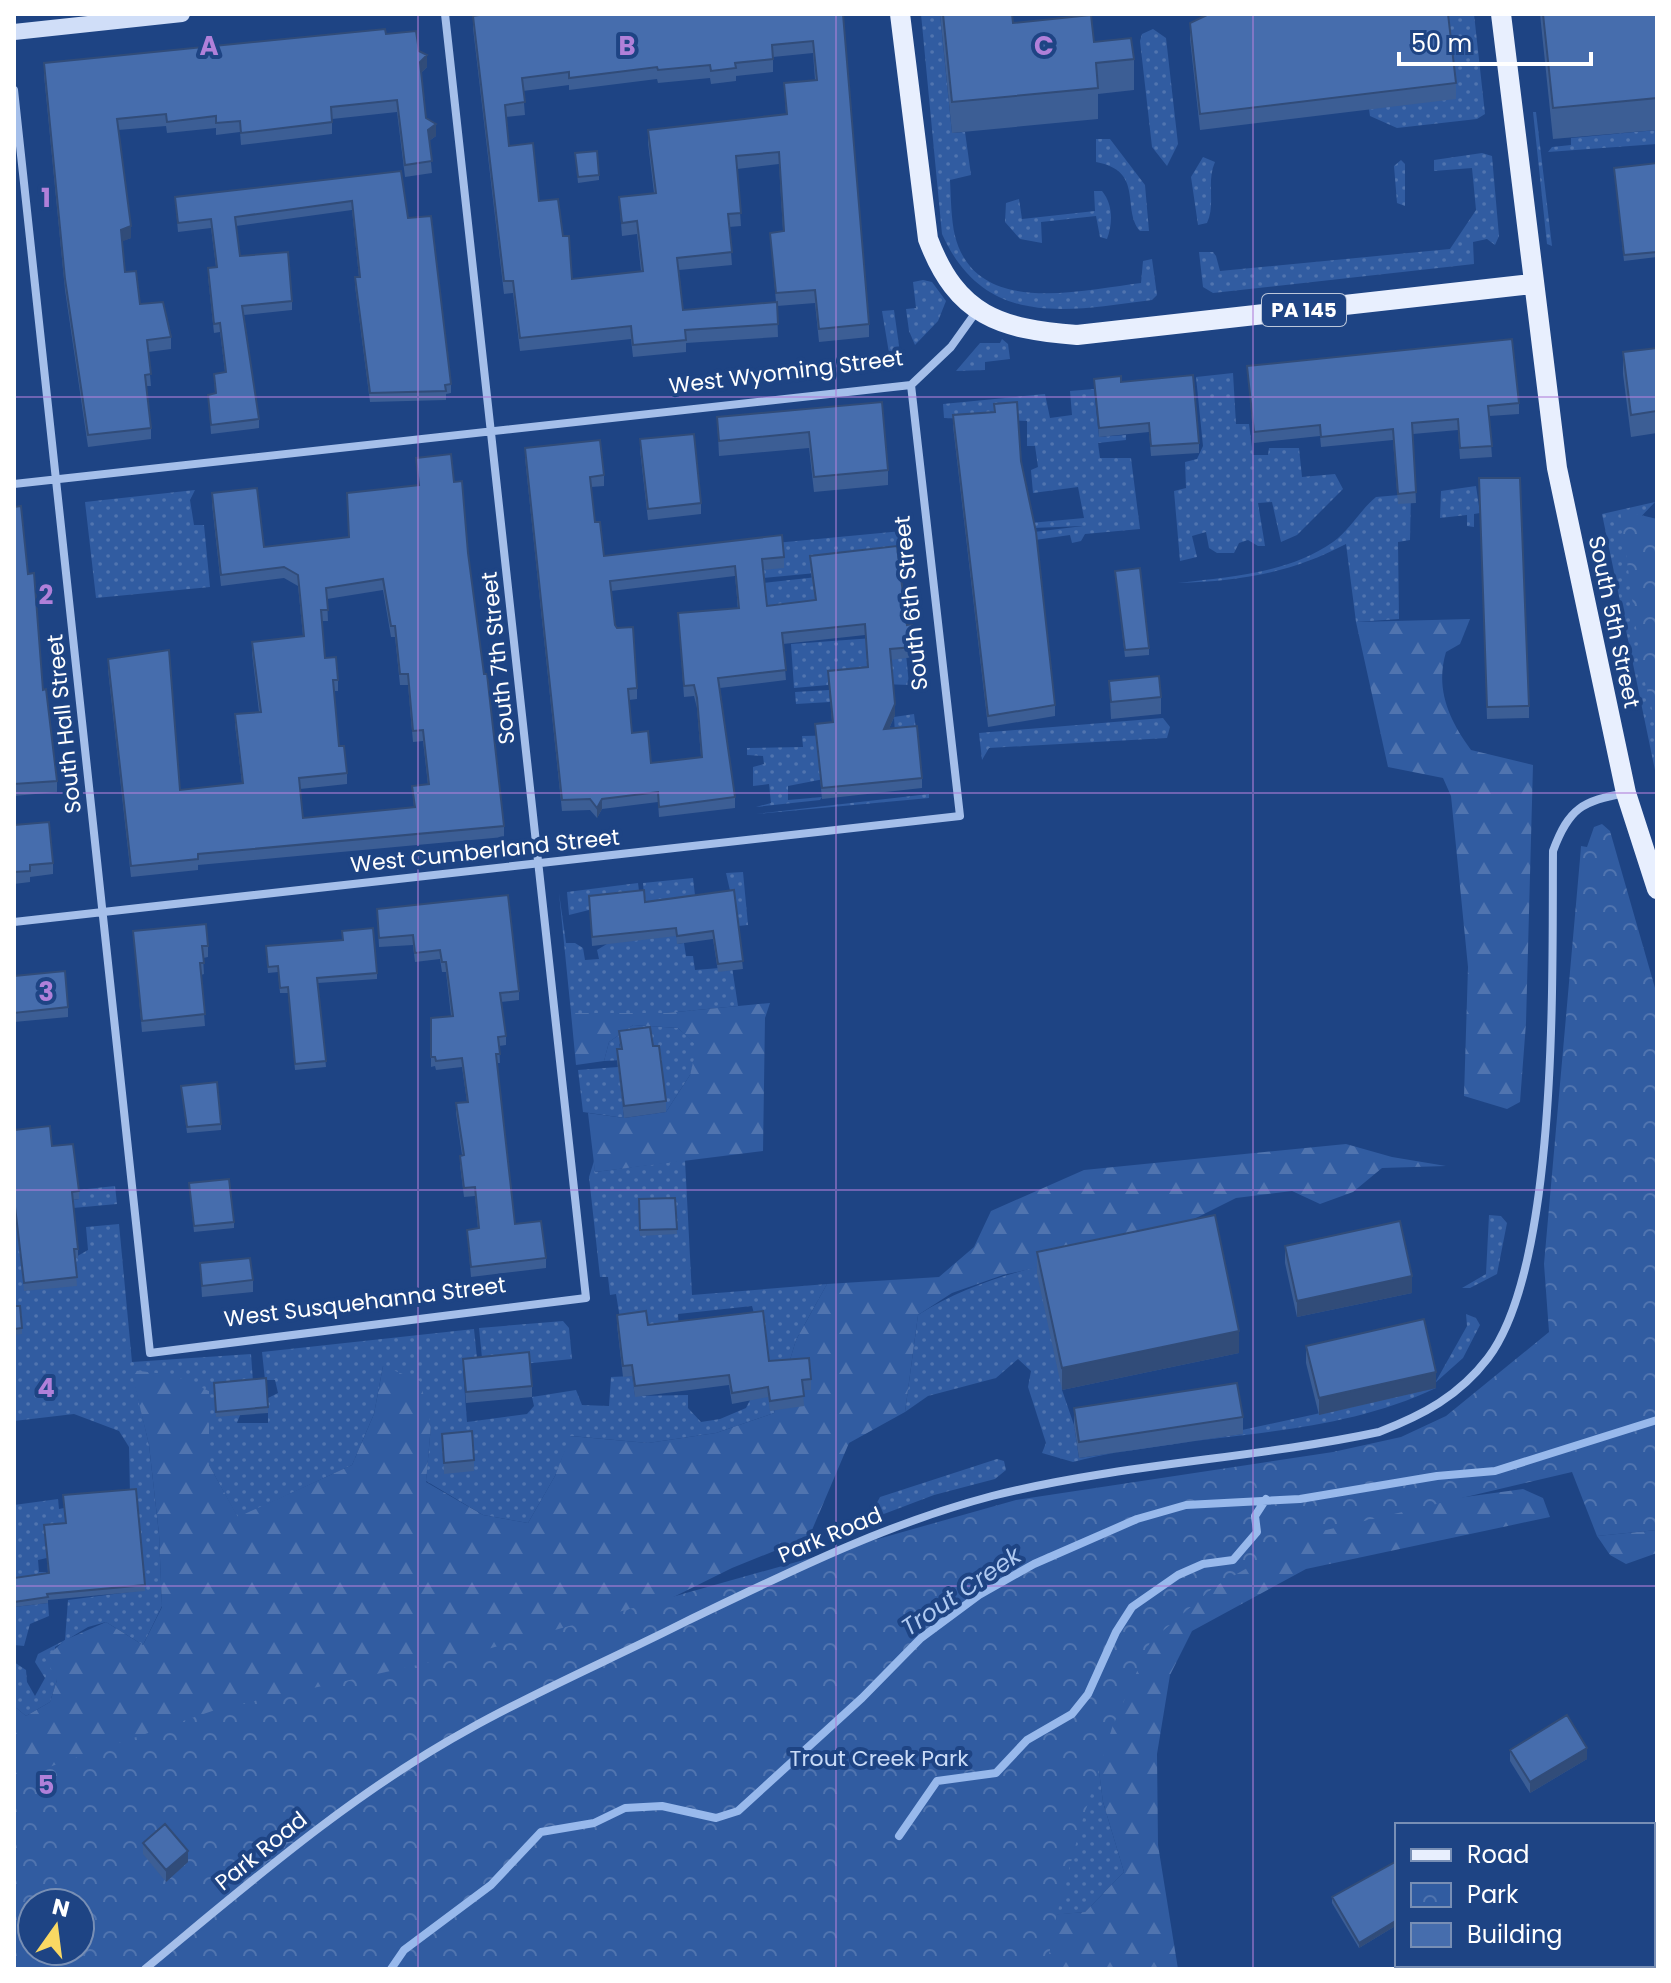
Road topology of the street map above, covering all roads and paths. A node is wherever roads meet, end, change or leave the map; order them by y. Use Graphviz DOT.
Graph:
graph roads {
  1 [pos="182,14"];
  2 [pos="445,14"];
  3 [pos="900,14"];
  4 [pos="1501,14"];
  5 [pos="14,32"];
  6 [pos="14,90"];
  7 [pos="1532,284"];
  8 [pos="976,312"];
  9 [pos="911,385"];
  10 [pos="491,431"];
  11 [pos="56,480"];
  12 [pos="14,484"];
  13 [pos="1626,793"];
  14 [pos="960,816"];
  15 [pos="538,863"];
  16 [pos="1657,889"];
  17 [pos="102,912"];
  18 [pos="14,922"];
  19 [pos="586,1298"];
  20 [pos="150,1353"];
  21 [pos="145,1969"];
  1 -- 5 [label="street"];
  2 -- 10 [label="street, South 7th Street"];
  3 -- 8 [label="main road"];
  4 -- 7 [label="main road, South 5th Street"];
  6 -- 11 [label="street, South Hall Street"];
  7 -- 8 [label="main road, PA 145"];
  7 -- 13 [label="main road, South 5th Street"];
  8 -- 9 [label="street, West Wyoming Street"];
  9 -- 10 [label="street, West Wyoming Street"];
  9 -- 14 [label="street, South 6th Street"];
  10 -- 11 [label="street, West Wyoming Street"];
  10 -- 15 [label="street, South 7th Street"];
  11 -- 12 [label="street, West Wyoming Street"];
  11 -- 17 [label="street, South Hall Street"];
  13 -- 16 [label="main road"];
  13 -- 21 [label="street, Park Road"];
  14 -- 15 [label="street, West Cumberland Street"];
  15 -- 17 [label="street, West Cumberland Street"];
  15 -- 19 [label="street, South 7th Street"];
  17 -- 18 [label="street, West Cumberland Street"];
  17 -- 20 [label="street, South Hall Street"];
  19 -- 20 [label="street, West Susquehanna Street"];
}
